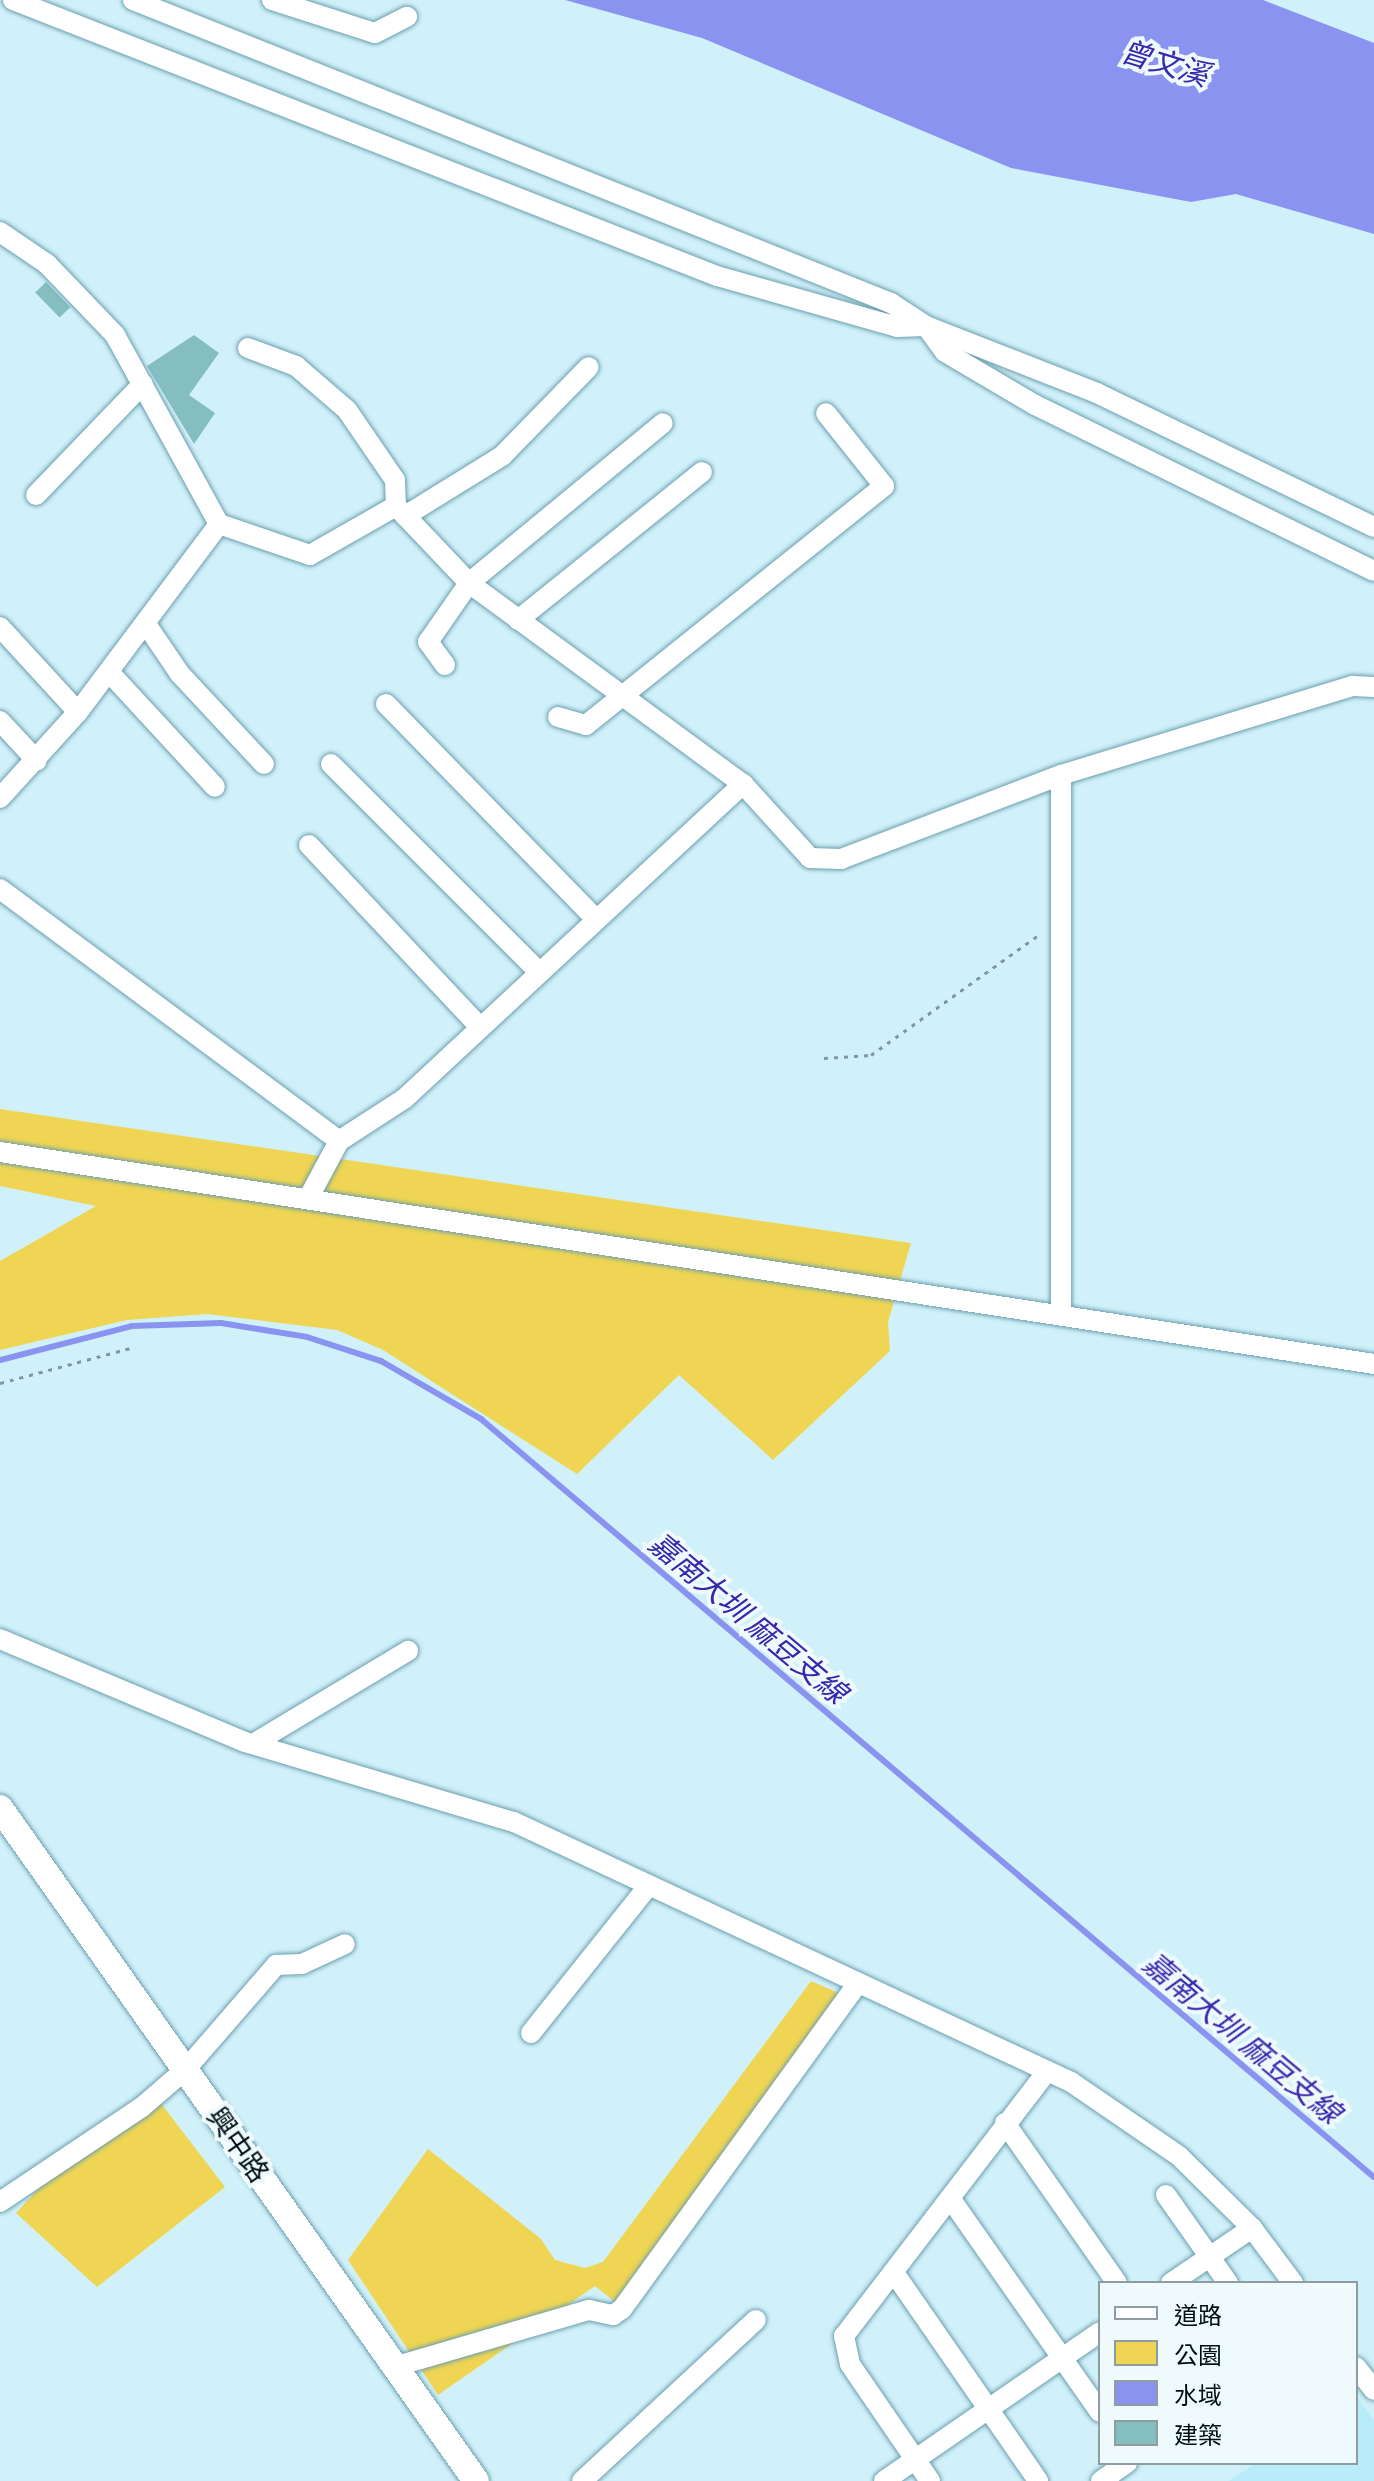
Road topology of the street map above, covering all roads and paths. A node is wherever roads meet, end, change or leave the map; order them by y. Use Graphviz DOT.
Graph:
graph roads {
  1 [pos="13,0"];
  2 [pos="133,0"];
  3 [pos="272,0"];
  4 [pos="407,17"];
  5 [pos="0,232"];
  6 [pos="926,326"];
  7 [pos="248,348"];
  8 [pos="589,367"];
  9 [pos="143,384"];
  10 [pos="826,413"];
  11 [pos="663,423"];
  12 [pos="702,472"];
  13 [pos="36,495"];
  14 [pos="400,511"];
  15 [pos="219,524"];
  16 [pos="1374,527"];
  17 [pos="1374,571"];
  18 [pos="469,583"];
  19 [pos="518,620"];
  20 [pos="146,624"];
  21 [pos="0,627"];
  22 [pos="445,665"];
  23 [pos="1374,670"];
  24 [pos="109,672"];
  25 [pos="1353,686"];
  26 [pos="1374,687"];
  27 [pos="625,692"];
  28 [pos="386,704"];
  29 [pos="78,712"];
  30 [pos="558,717"];
  31 [pos="0,721"];
  32 [pos="37,761"];
  33 [pos="264,764"];
  34 [pos="331,764"];
  35 [pos="1061,775"];
  36 [pos="743,784"];
  37 [pos="215,787"];
  38 [pos="0,798"];
  39 [pos="309,845"];
  40 [pos="0,889"];
  41 [pos="594,917"];
  42 [pos="1060,922"];
  43 [pos="538,971"];
  44 [pos="479,1026"];
  45 [pos="824,1058"];
  46 [pos="339,1141"];
  47 [pos="0,1152"];
  48 [pos="309,1197"];
  49 [pos="1061,1314"];
  50 [pos="134,1347"];
  51 [pos="1374,1364"];
  52 [pos="0,1383"];
  53 [pos="0,1639"];
  54 [pos="408,1651"];
  55 [pos="253,1744"];
  56 [pos="0,1808"];
  57 [pos="649,1885"];
  58 [pos="345,1944"];
  59 [pos="857,1984"];
  60 [pos="531,2033"];
  61 [pos="186,2069"];
  62 [pos="1047,2071"];
  63 [pos="1005,2123"];
  64 [pos="1166,2195"];
  65 [pos="950,2198"];
  66 [pos="0,2202"];
  67 [pos="1252,2228"];
  68 [pos="1209,2257"];
  69 [pos="897,2277"];
  70 [pos="1116,2281"];
  71 [pos="1174,2281"];
  72 [pos="1227,2281"];
  73 [pos="1292,2281"];
  74 [pos="756,2320"];
  75 [pos="1098,2333"];
  76 [pos="1062,2358"];
  77 [pos="397,2366"];
  78 [pos="1358,2370"];
  79 [pos="1374,2390"];
  80 [pos="988,2409"];
  81 [pos="1098,2409"];
  82 [pos="915,2460"];
  83 [pos="1124,2465"];
  84 [pos="471,2477"];
  85 [pos="582,2481"];
  86 [pos="884,2481"];
  87 [pos="930,2481"];
  88 [pos="1038,2481"];
  89 [pos="1101,2481"];
  1 -- 6 [label="street"];
  2 -- 6 [label="street"];
  3 -- 4 [label="street"];
  5 -- 9 [label="street"];
  6 -- 16 [label="street"];
  6 -- 17 [label="street"];
  7 -- 14 [label="street"];
  8 -- 14 [label="street"];
  9 -- 13 [label="street"];
  9 -- 15 [label="street"];
  10 -- 27 [label="street"];
  11 -- 18 [label="street"];
  12 -- 19 [label="street"];
  14 -- 15 [label="street"];
  14 -- 18 [label="street"];
  15 -- 20 [label="street"];
  18 -- 19 [label="street"];
  18 -- 22 [label="street"];
  19 -- 27 [label="street"];
  20 -- 24 [label="street"];
  20 -- 33 [label="street"];
  21 -- 29 [label="street"];
  23 -- 25 [label="street"];
  24 -- 29 [label="street"];
  24 -- 37 [label="street"];
  25 -- 26 [label="street"];
  25 -- 35 [label="street"];
  27 -- 30 [label="street"];
  27 -- 36 [label="street"];
  28 -- 41 [label="street"];
  29 -- 32 [label="street"];
  31 -- 32 [label="street"];
  32 -- 38 [label="street"];
  34 -- 43 [label="street"];
  35 -- 36 [label="street"];
  35 -- 42 [label="street"];
  36 -- 41 [label="street"];
  39 -- 44 [label="street"];
  40 -- 46 [label="street"];
  41 -- 43 [label="street"];
  42 -- 45 [label="path"];
  42 -- 49 [label="street"];
  43 -- 44 [label="street"];
  44 -- 46 [label="street"];
  46 -- 48 [label="street"];
  47 -- 48 [label="street"];
  48 -- 49 [label="street"];
  49 -- 51 [label="street"];
  50 -- 52 [label="path"];
  53 -- 55 [label="street"];
  54 -- 55 [label="street"];
  55 -- 57 [label="street"];
  56 -- 61 [label="main road, 興中路"];
  57 -- 59 [label="street"];
  57 -- 60 [label="street"];
  58 -- 61 [label="street"];
  59 -- 62 [label="street"];
  59 -- 77 [label="street"];
  61 -- 66 [label="street"];
  61 -- 77 [label="main road, 興中路"];
  62 -- 63 [label="street"];
  62 -- 67 [label="street"];
  63 -- 65 [label="street"];
  63 -- 70 [label="street"];
  64 -- 68 [label="street"];
  65 -- 69 [label="street"];
  65 -- 76 [label="street"];
  67 -- 68 [label="street"];
  67 -- 73 [label="street"];
  68 -- 71 [label="street"];
  68 -- 72 [label="street"];
  69 -- 80 [label="street"];
  69 -- 82 [label="street"];
  74 -- 85 [label="street"];
  75 -- 76 [label="street"];
  76 -- 80 [label="street"];
  76 -- 81 [label="street"];
  77 -- 84 [label="main road, 興中路"];
  78 -- 79 [label="street"];
  80 -- 82 [label="street"];
  80 -- 88 [label="street"];
  82 -- 86 [label="street"];
  82 -- 87 [label="street"];
  83 -- 89 [label="street"];
}
